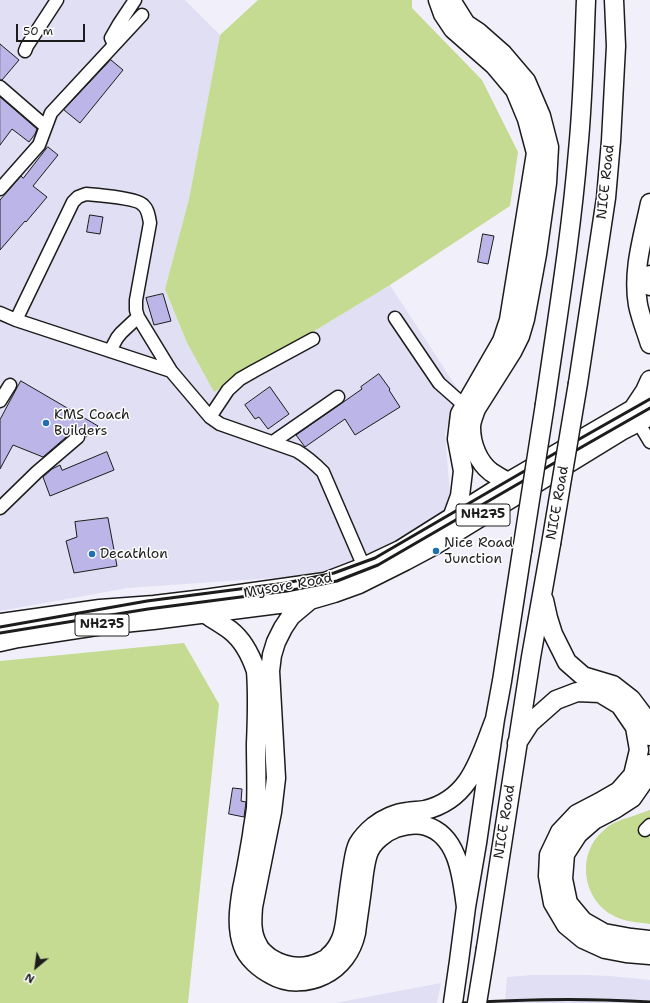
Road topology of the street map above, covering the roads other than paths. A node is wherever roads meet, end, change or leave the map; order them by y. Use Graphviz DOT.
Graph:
graph roads {
  1 [pos="57,0"];
  2 [pos="136,0"];
  3 [pos="438,0"];
  4 [pos="452,0"];
  5 [pos="586,0"];
  6 [pos="614,0"];
  7 [pos="142,15"];
  8 [pos="114,45"];
  9 [pos="25,51"];
  10 [pos="0,87"];
  11 [pos="45,126"];
  12 [pos="5,174"];
  13 [pos="0,189"];
  14 [pos="650,203"];
  15 [pos="650,276"];
  16 [pos="650,286"];
  17 [pos="0,312"];
  18 [pos="138,317"];
  19 [pos="395,318"];
  20 [pos="16,320"];
  21 [pos="313,339"];
  22 [pos="650,344"];
  23 [pos="110,351"];
  24 [pos="171,371"];
  25 [pos="650,380"];
  26 [pos="10,385"];
  27 [pos="338,397"];
  28 [pos="0,401"];
  29 [pos="650,401"];
  30 [pos="465,406"];
  31 [pos="210,416"];
  32 [pos="640,416"];
  33 [pos="78,437"];
  34 [pos="273,442"];
  35 [pos="650,442"];
  36 [pos="508,482"];
  37 [pos="0,508"];
  38 [pos="452,518"];
  39 [pos="364,567"];
  40 [pos="542,589"];
  41 [pos="310,600"];
  42 [pos="204,606"];
  43 [pos="0,623"];
  44 [pos="0,642"];
  45 [pos="495,719"];
  46 [pos="650,736"];
  47 [pos="518,743"];
  48 [pos="650,764"];
  49 [pos="466,907"];
  50 [pos="650,940"];
  51 [pos="650,955"];
  52 [pos="453,1003"];
  53 [pos="477,1003"];
  1 -- 9 [label="street"];
  2 -- 8 [label="street"];
  3 -- 30 [label="highway"];
  4 -- 36 [label="highway"];
  5 -- 45 [label="highway, NICE Road, bridge"];
  6 -- 40 [label="highway, NICE Road, bridge"];
  7 -- 8 [label="street"];
  8 -- 11 [label="street"];
  10 -- 11 [label="street"];
  11 -- 12 [label="street"];
  12 -- 13 [label="street"];
  14 -- 22 [label="highway"];
  15 -- 16 [label="highway"];
  17 -- 20 [label="street"];
  18 -- 20 [label="street"];
  18 -- 23 [label="street"];
  18 -- 24 [label="street"];
  19 -- 30 [label="street"];
  20 -- 23 [label="street"];
  21 -- 31 [label="street"];
  23 -- 24 [label="street"];
  24 -- 31 [label="street"];
  25 -- 32 [label="highway"];
  26 -- 28 [label="street"];
  27 -- 34 [label="street"];
  29 -- 32 [label="highway, Mysore Road / NH275"];
  30 -- 38 [label="highway"];
  31 -- 34 [label="street"];
  32 -- 35 [label="street"];
  32 -- 36 [label="highway, Mysore Road / NH275"];
  32 -- 41 [label="highway, Mysore Road / NH275"];
  33 -- 37 [label="street"];
  34 -- 39 [label="street"];
  36 -- 38 [label="highway, Mysore Road / NH275"];
  38 -- 39 [label="highway, Mysore Road / NH275"];
  39 -- 42 [label="highway, Mysore Road / NH275"];
  40 -- 46 [label="highway"];
  40 -- 47 [label="highway, NICE Road"];
  41 -- 42 [label="highway, Mysore Road / NH275"];
  41 -- 45 [label="highway"];
  42 -- 43 [label="highway, Mysore Road / NH275"];
  42 -- 44 [label="highway, Mysore Road / NH275"];
  42 -- 49 [label="highway"];
  45 -- 49 [label="highway, NICE Road"];
  47 -- 51 [label="highway"];
  47 -- 53 [label="highway, NICE Road, bridge"];
  48 -- 50 [label="highway"];
  49 -- 52 [label="highway, NICE Road"];
}
